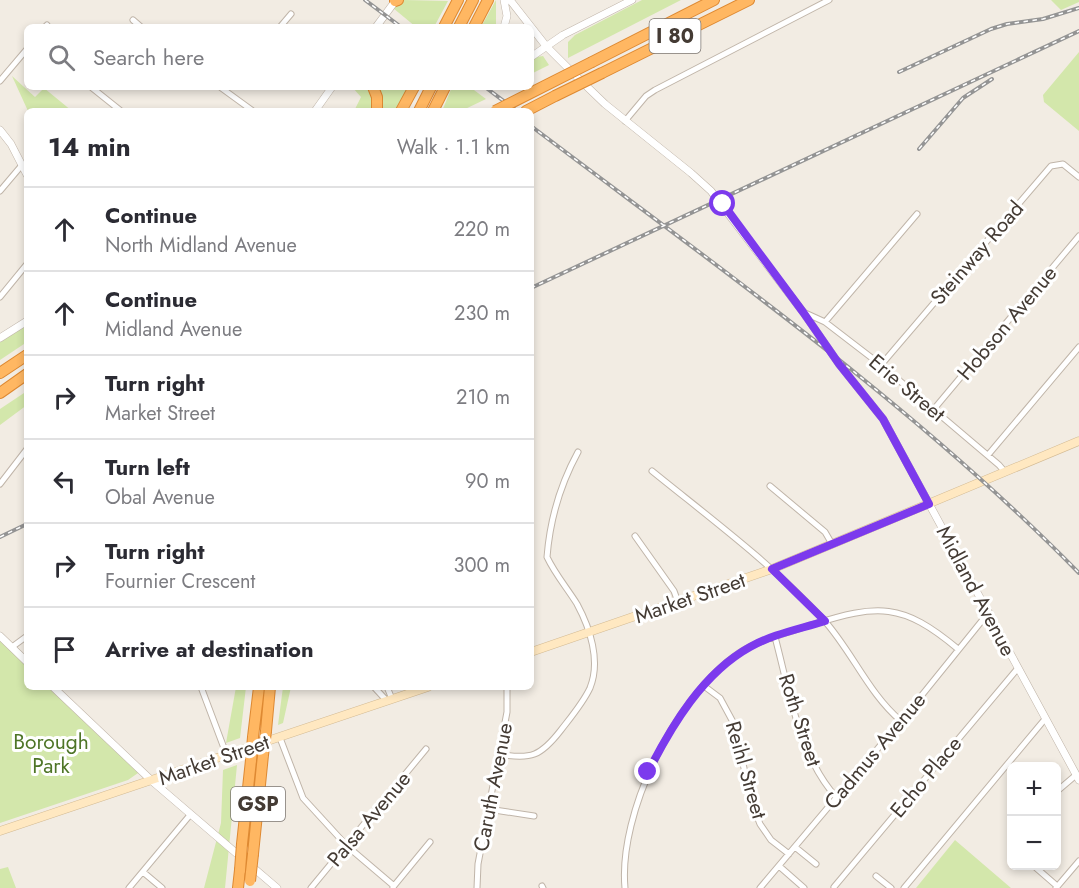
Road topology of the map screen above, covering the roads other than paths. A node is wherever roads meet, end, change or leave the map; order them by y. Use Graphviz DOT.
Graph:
graph roads {
  1 [pos="396,0"];
  2 [pos="458,0"];
  3 [pos="473,0"];
  4 [pos="488,0"];
  5 [pos="714,0"];
  6 [pos="749,0"];
  7 [pos="829,0"];
  8 [pos="506,1"];
  9 [pos="629,1"];
  10 [pos="291,14"];
  11 [pos="133,20"];
  12 [pos="138,24"];
  13 [pos="283,24"];
  14 [pos="378,24"];
  15 [pos="446,24"];
  16 [pos="461,24"];
  17 [pos="476,24"];
  18 [pos="505,24"];
  19 [pos="526,24"];
  20 [pos="534,32"];
  21 [pos="546,46"];
  22 [pos="24,53"];
  23 [pos="534,55"];
  24 [pos="0,81"];
  25 [pos="96,90"];
  26 [pos="228,90"];
  27 [pos="330,90"];
  28 [pos="374,90"];
  29 [pos="413,90"];
  30 [pos="414,90"];
  31 [pos="430,90"];
  32 [pos="443,90"];
  33 [pos="117,108"];
  34 [pos="249,108"];
  35 [pos="317,108"];
  36 [pos="377,108"];
  37 [pos="403,108"];
  38 [pos="407,108"];
  39 [pos="420,108"];
  40 [pos="434,108"];
  41 [pos="501,108"];
  42 [pos="532,108"];
  43 [pos="626,121"];
  44 [pos="0,130"];
  45 [pos="21,165"];
  46 [pos="24,170"];
  47 [pos="1079,177"];
  48 [pos="0,190"];
  49 [pos="917,214"];
  50 [pos="1079,236"];
  51 [pos="24,268"];
  52 [pos="0,297"];
  53 [pos="803,312"];
  54 [pos="825,322"];
  55 [pos="24,323"];
  56 [pos="1,335"];
  57 [pos="1079,347"];
  58 [pos="24,357"];
  59 [pos="881,365"];
  60 [pos="0,373"];
  61 [pos="24,376"];
  62 [pos="0,393"];
  63 [pos="934,409"];
  64 [pos="1079,441"];
  65 [pos="578,452"];
  66 [pos="24,453"];
  67 [pos="988,455"];
  68 [pos="652,471"];
  69 [pos="1005,472"];
  70 [pos="0,484"];
  71 [pos="770,486"];
  72 [pos="929,504"];
  73 [pos="635,536"];
  74 [pos="832,544"];
  75 [pos="772,569"];
  76 [pos="678,602"];
  77 [pos="989,612"];
  78 [pos="825,621"];
  79 [pos="589,632"];
  80 [pos="0,636"];
  81 [pos="775,637"];
  82 [pos="24,638"];
  83 [pos="12,647"];
  84 [pos="958,649"];
  85 [pos="534,651"];
  86 [pos="24,659"];
  87 [pos="1018,668"];
  88 [pos="704,686"];
  89 [pos="56,690"];
  90 [pos="202,690"];
  91 [pos="259,690"];
  92 [pos="270,690"];
  93 [pos="377,690"];
  94 [pos="387,690"];
  95 [pos="419,690"];
  96 [pos="507,690"];
  97 [pos="389,700"];
  98 [pos="1045,719"];
  99 [pos="901,721"];
  100 [pos="280,738"];
  101 [pos="426,749"];
  102 [pos="499,754"];
  103 [pos="227,756"];
  104 [pos="1078,777"];
  105 [pos="152,781"];
  106 [pos="1061,789"];
  107 [pos="837,798"];
  108 [pos="488,809"];
  109 [pos="190,815"];
  110 [pos="534,816"];
  111 [pos="0,831"];
  112 [pos="430,842"];
  113 [pos="346,846"];
  114 [pos="795,847"];
  115 [pos="789,854"];
  116 [pos="1079,861"];
  117 [pos="816,864"];
  118 [pos="779,866"];
  119 [pos="1038,870"];
  120 [pos="143,872"];
  121 [pos="876,876"];
  122 [pos="250,884"];
  123 [pos="834,886"];
  124 [pos="393,887"];
  125 [pos="1057,887"];
  126 [pos="129,888"];
  127 [pos="162,888"];
  128 [pos="238,888"];
  129 [pos="277,888"];
  130 [pos="311,888"];
  131 [pos="477,888"];
  132 [pos="625,888"];
  133 [pos="760,888"];
  134 [pos="804,888"];
  135 [pos="891,888"];
  136 [pos="904,888"];
  1 -- 14 [label="street"];
  2 -- 15 [label="highway"];
  3 -- 16 [label="highway"];
  4 -- 17 [label="highway"];
  5 -- 41 [label="highway, I 80, bridge"];
  6 -- 42 [label="highway, I 80, bridge"];
  7 -- 43 [label="street"];
  8 -- 18 [label="street"];
  8 -- 19 [label="street, Midland Avenue"];
  9 -- 21 [label="street"];
  10 -- 13 [label="street"];
  11 -- 12 [label="street"];
  20 -- 21 [label="street, Midland Avenue"];
  21 -- 23 [label="street"];
  21 -- 43 [label="street, Midland Avenue"];
  22 -- 24 [label="street"];
  25 -- 33 [label="street"];
  26 -- 34 [label="street"];
  27 -- 35 [label="street"];
  28 -- 36 [label="highway"];
  29 -- 37 [label="highway"];
  30 -- 38 [label="highway"];
  31 -- 39 [label="highway"];
  32 -- 40 [label="highway"];
  43 -- 53 [label="street, Midland Avenue"];
  44 -- 45 [label="street"];
  45 -- 46 [label="street"];
  45 -- 48 [label="street"];
  47 -- 59 [label="street, Steinway Road"];
  49 -- 54 [label="street"];
  50 -- 63 [label="street, Hobson Avenue"];
  51 -- 52 [label="street"];
  53 -- 54 [label="street, Erie Street"];
  53 -- 72 [label="street, Midland Avenue"];
  54 -- 59 [label="street, Erie Street"];
  55 -- 56 [label="street"];
  57 -- 67 [label="street"];
  58 -- 60 [label="highway"];
  59 -- 63 [label="street, Erie Street"];
  61 -- 62 [label="highway"];
  63 -- 67 [label="street, Erie Street"];
  64 -- 69 [label="main road, Market Street"];
  65 -- 79 [label="street"];
  66 -- 70 [label="street"];
  67 -- 69 [label="street, Erie Street"];
  68 -- 75 [label="street"];
  69 -- 72 [label="main road, Market Street"];
  71 -- 74 [label="street"];
  72 -- 74 [label="main road, Market Street"];
  72 -- 77 [label="street, Midland Avenue"];
  73 -- 76 [label="street"];
  74 -- 75 [label="main road, Market Street"];
  75 -- 76 [label="main road, Market Street"];
  75 -- 78 [label="street"];
  76 -- 79 [label="main road, Market Street"];
  77 -- 84 [label="street, Cadmus Avenue"];
  77 -- 87 [label="street, Midland Avenue"];
  78 -- 81 [label="street"];
  78 -- 84 [label="street"];
  78 -- 99 [label="street"];
  79 -- 85 [label="main road, Market Street"];
  79 -- 102 [label="street"];
  80 -- 83 [label="street"];
  81 -- 88 [label="street"];
  81 -- 107 [label="street, Roth Street"];
  82 -- 83 [label="street"];
  83 -- 86 [label="street"];
  84 -- 99 [label="street, Cadmus Avenue"];
  87 -- 98 [label="street, Midland Avenue"];
  87 -- 123 [label="street, Echo Place"];
  88 -- 115 [label="street, Reihl Street"];
  88 -- 132 [label="street"];
  89 -- 105 [label="street"];
  90 -- 103 [label="street"];
  91 -- 128 [label="highway, GSP, bridge"];
  92 -- 122 [label="highway, GSP, bridge"];
  93 -- 97 [label="street"];
  94 -- 97 [label="street"];
  95 -- 97 [label="main road, Market Street"];
  96 -- 102 [label="street, Caruth Avenue"];
  97 -- 100 [label="main road, Market Street"];
  98 -- 104 [label="street, Midland Avenue"];
  98 -- 136 [label="street"];
  99 -- 107 [label="street, Cadmus Avenue"];
  100 -- 103 [label="main road, Market Street"];
  100 -- 113 [label="street"];
  101 -- 113 [label="street, Palsa Avenue"];
  102 -- 108 [label="street, Caruth Avenue"];
  103 -- 105 [label="main road, Market Street"];
  104 -- 106 [label="street"];
  105 -- 109 [label="street"];
  105 -- 111 [label="main road, Market Street"];
  107 -- 114 [label="street, Cadmus Avenue"];
  108 -- 110 [label="street"];
  108 -- 131 [label="street, Caruth Avenue"];
  109 -- 120 [label="street"];
  109 -- 129 [label="street"];
  112 -- 124 [label="street"];
  113 -- 124 [label="street"];
  113 -- 130 [label="street, Palsa Avenue"];
  114 -- 115 [label="street, Cadmus Avenue"];
  114 -- 117 [label="street"];
  115 -- 118 [label="street, Cadmus Avenue"];
  116 -- 125 [label="street"];
  118 -- 133 [label="street, Cadmus Avenue"];
  118 -- 134 [label="street"];
  119 -- 125 [label="street"];
  120 -- 126 [label="street"];
  120 -- 127 [label="street"];
  121 -- 135 [label="street"];
}
